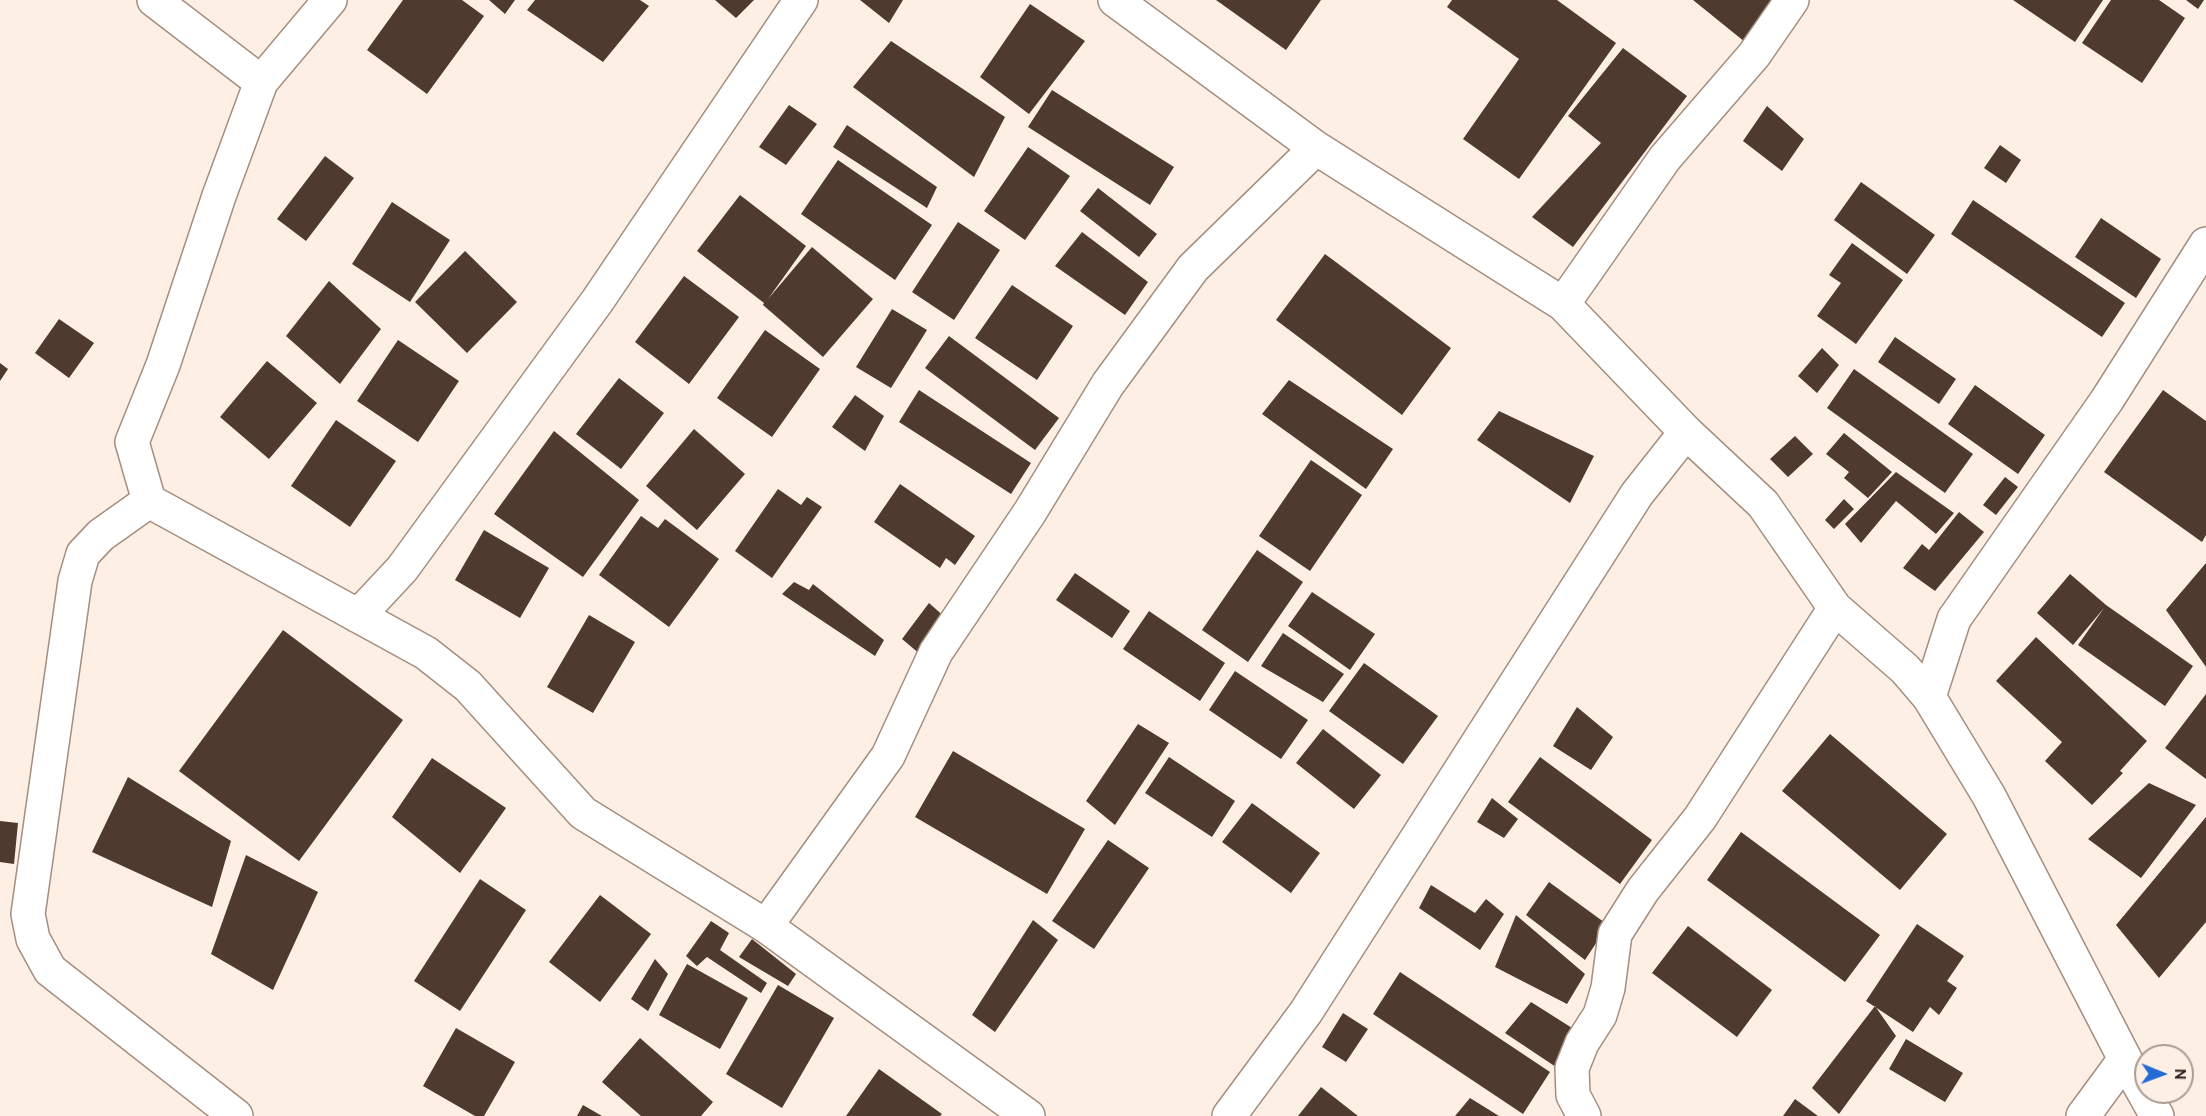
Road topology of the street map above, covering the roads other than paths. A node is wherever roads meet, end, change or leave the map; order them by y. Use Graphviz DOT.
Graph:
graph roads {
  1 [pos="154,0"];
  2 [pos="330,0"];
  3 [pos="801,0"];
  4 [pos="1115,0"];
  5 [pos="1792,0"];
  6 [pos="261,81"];
  7 [pos="1316,148"];
  8 [pos="2206,244"];
  9 [pos="1563,304"];
  10 [pos="1686,432"];
  11 [pos="149,501"];
  12 [pos="1835,608"];
  13 [pos="358,616"];
  14 [pos="1929,697"];
  15 [pos="766,926"];
  16 [pos="2125,1059"];
  17 [pos="236,1116"];
  18 [pos="1028,1116"];
  19 [pos="1229,1116"];
  20 [pos="1584,1116"];
  21 [pos="2083,1116"];
  22 [pos="2157,1116"];
  1 -- 6 [label="street"];
  2 -- 6 [label="street"];
  3 -- 13 [label="street"];
  4 -- 7 [label="street"];
  5 -- 9 [label="street"];
  6 -- 11 [label="street"];
  7 -- 9 [label="street"];
  7 -- 15 [label="street"];
  8 -- 14 [label="street"];
  9 -- 10 [label="street"];
  10 -- 12 [label="street"];
  10 -- 19 [label="street"];
  11 -- 13 [label="street"];
  11 -- 17 [label="street"];
  12 -- 14 [label="street"];
  12 -- 20 [label="street"];
  13 -- 15 [label="street"];
  14 -- 16 [label="street"];
  15 -- 18 [label="street"];
  16 -- 21 [label="street"];
  16 -- 22 [label="street"];
}
